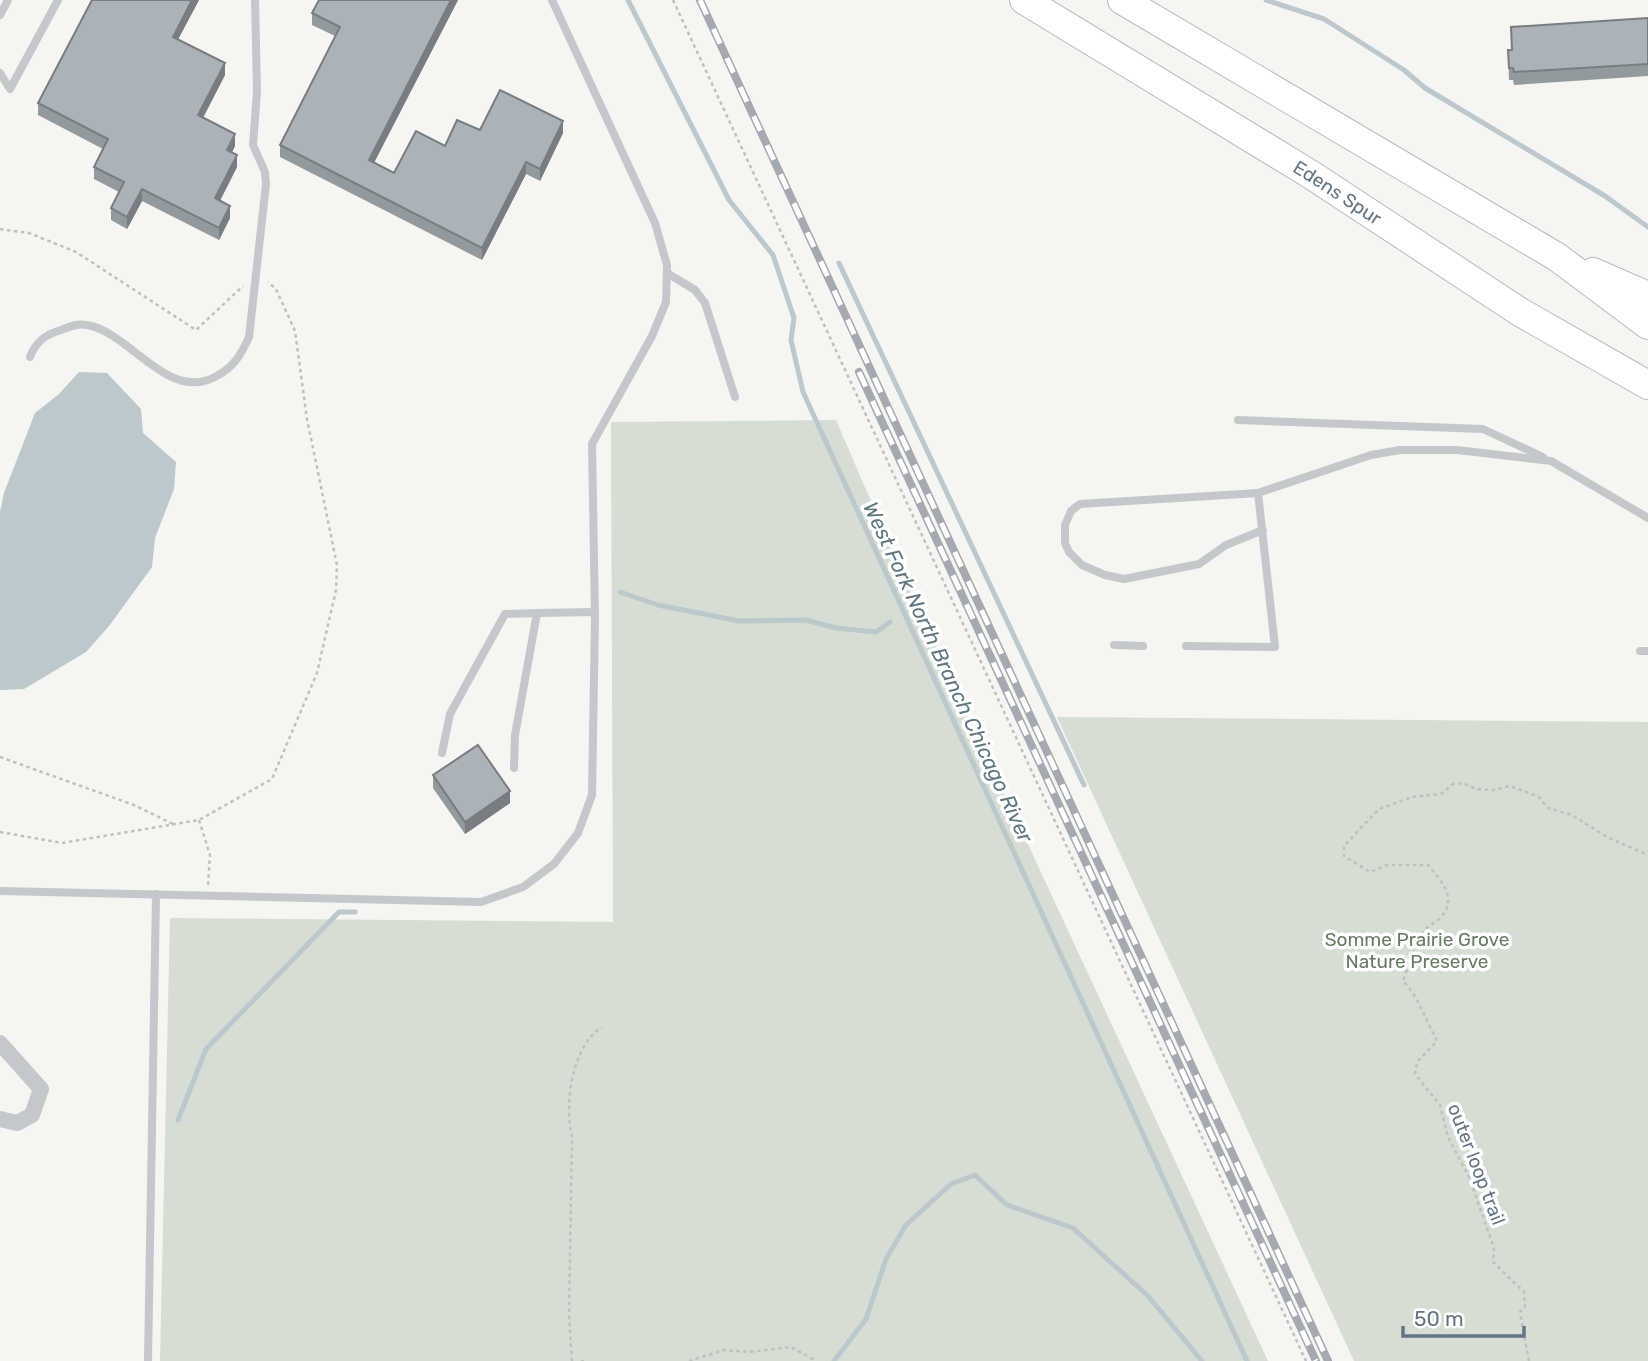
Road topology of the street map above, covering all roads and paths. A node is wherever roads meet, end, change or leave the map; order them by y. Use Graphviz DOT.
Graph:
graph roads {
  1 [pos="8,0"];
  2 [pos="58,0"];
  3 [pos="256,0"];
  4 [pos="552,0"];
  5 [pos="673,0"];
  6 [pos="1024,0"];
  7 [pos="1122,0"];
  8 [pos="0,15"];
  9 [pos="0,73"];
  10 [pos="0,229"];
  11 [pos="1557,257"];
  12 [pos="667,273"];
  13 [pos="256,282"];
  14 [pos="1648,296"];
  15 [pos="1520,312"];
  16 [pos="1648,325"];
  17 [pos="30,357"];
  18 [pos="1648,385"];
  19 [pos="1648,396"];
  20 [pos="734,397"];
  21 [pos="1238,420"];
  22 [pos="1551,461"];
  23 [pos="1258,493"];
  24 [pos="1648,519"];
  25 [pos="1263,530"];
  26 [pos="595,612"];
  27 [pos="537,613"];
  28 [pos="1114,645"];
  29 [pos="1143,646"];
  30 [pos="1186,646"];
  31 [pos="442,752"];
  32 [pos="0,757"];
  33 [pos="514,768"];
  34 [pos="199,820"];
  35 [pos="173,824"];
  36 [pos="0,832"];
  37 [pos="1648,856"];
  38 [pos="0,891"];
  39 [pos="156,894"];
  40 [pos="208,895"];
  41 [pos="602,1027"];
  42 [pos="0,1043"];
  43 [pos="0,1119"];
  44 [pos="148,1361"];
  45 [pos="572,1361"];
  46 [pos="689,1361"];
  47 [pos="816,1361"];
  48 [pos="1306,1361"];
  49 [pos="1529,1361"];
  1 -- 8 [label="lane"];
  2 -- 9 [label="lane"];
  3 -- 13 [label="lane"];
  4 -- 12 [label="lane"];
  5 -- 48 [label="path"];
  6 -- 15 [label="highway, Edens Spur"];
  7 -- 11 [label="highway"];
  10 -- 13 [label="path"];
  11 -- 14 [label="highway"];
  11 -- 16 [label="highway"];
  12 -- 20 [label="lane"];
  12 -- 26 [label="lane"];
  13 -- 17 [label="lane"];
  13 -- 34 [label="path"];
  15 -- 18 [label="highway, Edens Spur"];
  15 -- 19 [label="highway"];
  21 -- 22 [label="lane"];
  22 -- 23 [label="lane"];
  22 -- 24 [label="lane"];
  23 -- 25 [label="lane"];
  23 -- 25 [label="lane"];
  25 -- 30 [label="lane"];
  26 -- 27 [label="lane"];
  26 -- 40 [label="lane"];
  27 -- 31 [label="lane"];
  27 -- 33 [label="lane"];
  28 -- 29 [label="lane"];
  32 -- 35 [label="path"];
  34 -- 35 [label="path"];
  34 -- 40 [label="path"];
  35 -- 36 [label="path"];
  37 -- 49 [label="path, outer loop trail"];
  38 -- 39 [label="lane"];
  39 -- 40 [label="lane"];
  39 -- 44 [label="lane"];
  41 -- 45 [label="path"];
  42 -- 43 [label="street"];
  46 -- 47 [label="path"];
}
